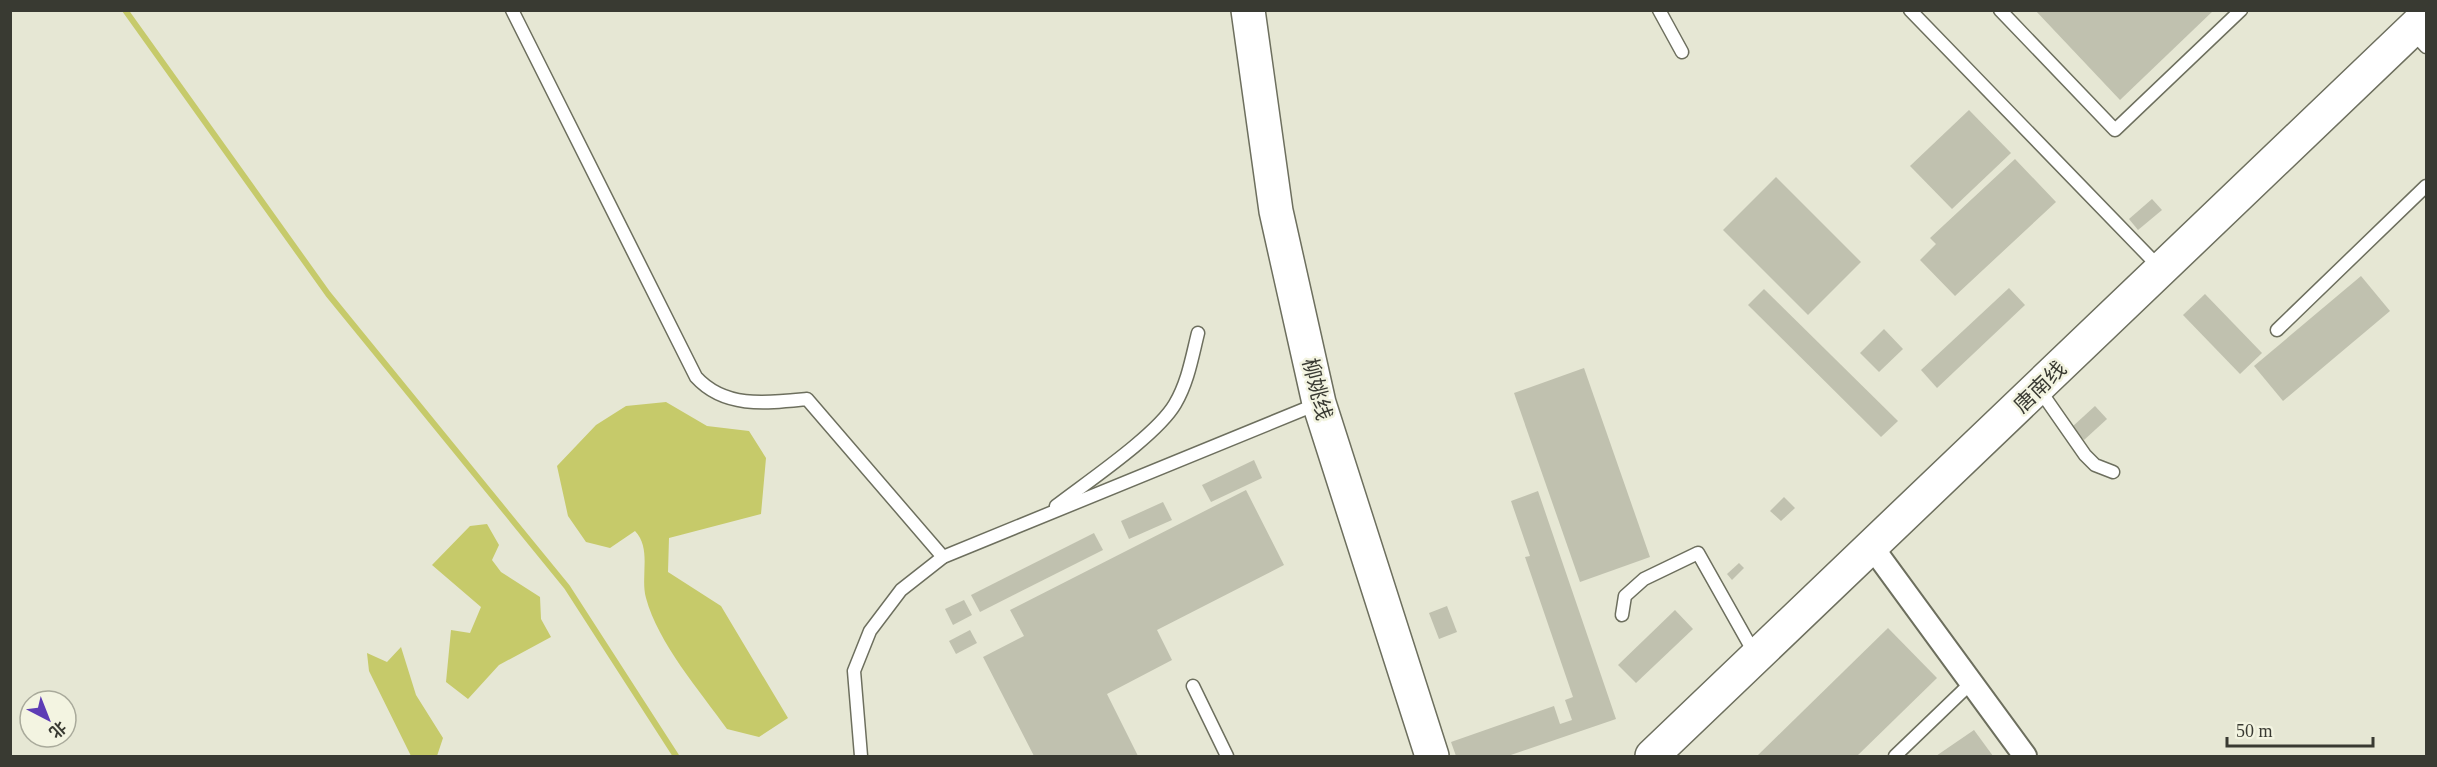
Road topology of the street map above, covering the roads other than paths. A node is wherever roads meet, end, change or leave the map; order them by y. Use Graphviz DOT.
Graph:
graph roads {
  1 [pos="512,10"];
  2 [pos="1248,10"];
  3 [pos="1659,10"];
  4 [pos="1910,10"];
  5 [pos="2000,10"];
  6 [pos="2241,10"];
  7 [pos="2421,31"];
  8 [pos="1682,52"];
  9 [pos="2427,186"];
  10 [pos="2162,270"];
  11 [pos="2277,330"];
  12 [pos="1198,333"];
  13 [pos="2038,388"];
  14 [pos="1319,403"];
  15 [pos="2113,472"];
  16 [pos="1043,516"];
  17 [pos="1872,547"];
  18 [pos="944,557"];
  19 [pos="1622,615"];
  20 [pos="1757,657"];
  21 [pos="1971,683"];
  22 [pos="1193,686"];
  23 [pos="861,756"];
  24 [pos="1227,756"];
  25 [pos="1432,756"];
  26 [pos="1652,756"];
  27 [pos="1895,756"];
  28 [pos="2025,756"];
  1 -- 18 [label="lane"];
  2 -- 14 [label="street, 柳姚线"];
  3 -- 8 [label="lane"];
  4 -- 10 [label="lane"];
  5 -- 6 [label="lane"];
  7 -- 10 [label="street, 唐南线"];
  9 -- 11 [label="lane"];
  10 -- 13 [label="street, 唐南线"];
  12 -- 16 [label="lane"];
  13 -- 15 [label="lane"];
  13 -- 17 [label="street, 唐南线"];
  14 -- 16 [label="lane"];
  14 -- 25 [label="street, 柳姚线"];
  16 -- 18 [label="lane"];
  17 -- 20 [label="street, 唐南线"];
  17 -- 21 [label="street"];
  18 -- 23 [label="lane"];
  19 -- 20 [label="lane"];
  20 -- 26 [label="street, 唐南线"];
  21 -- 27 [label="lane"];
  21 -- 28 [label="street"];
  22 -- 24 [label="lane"];
}
